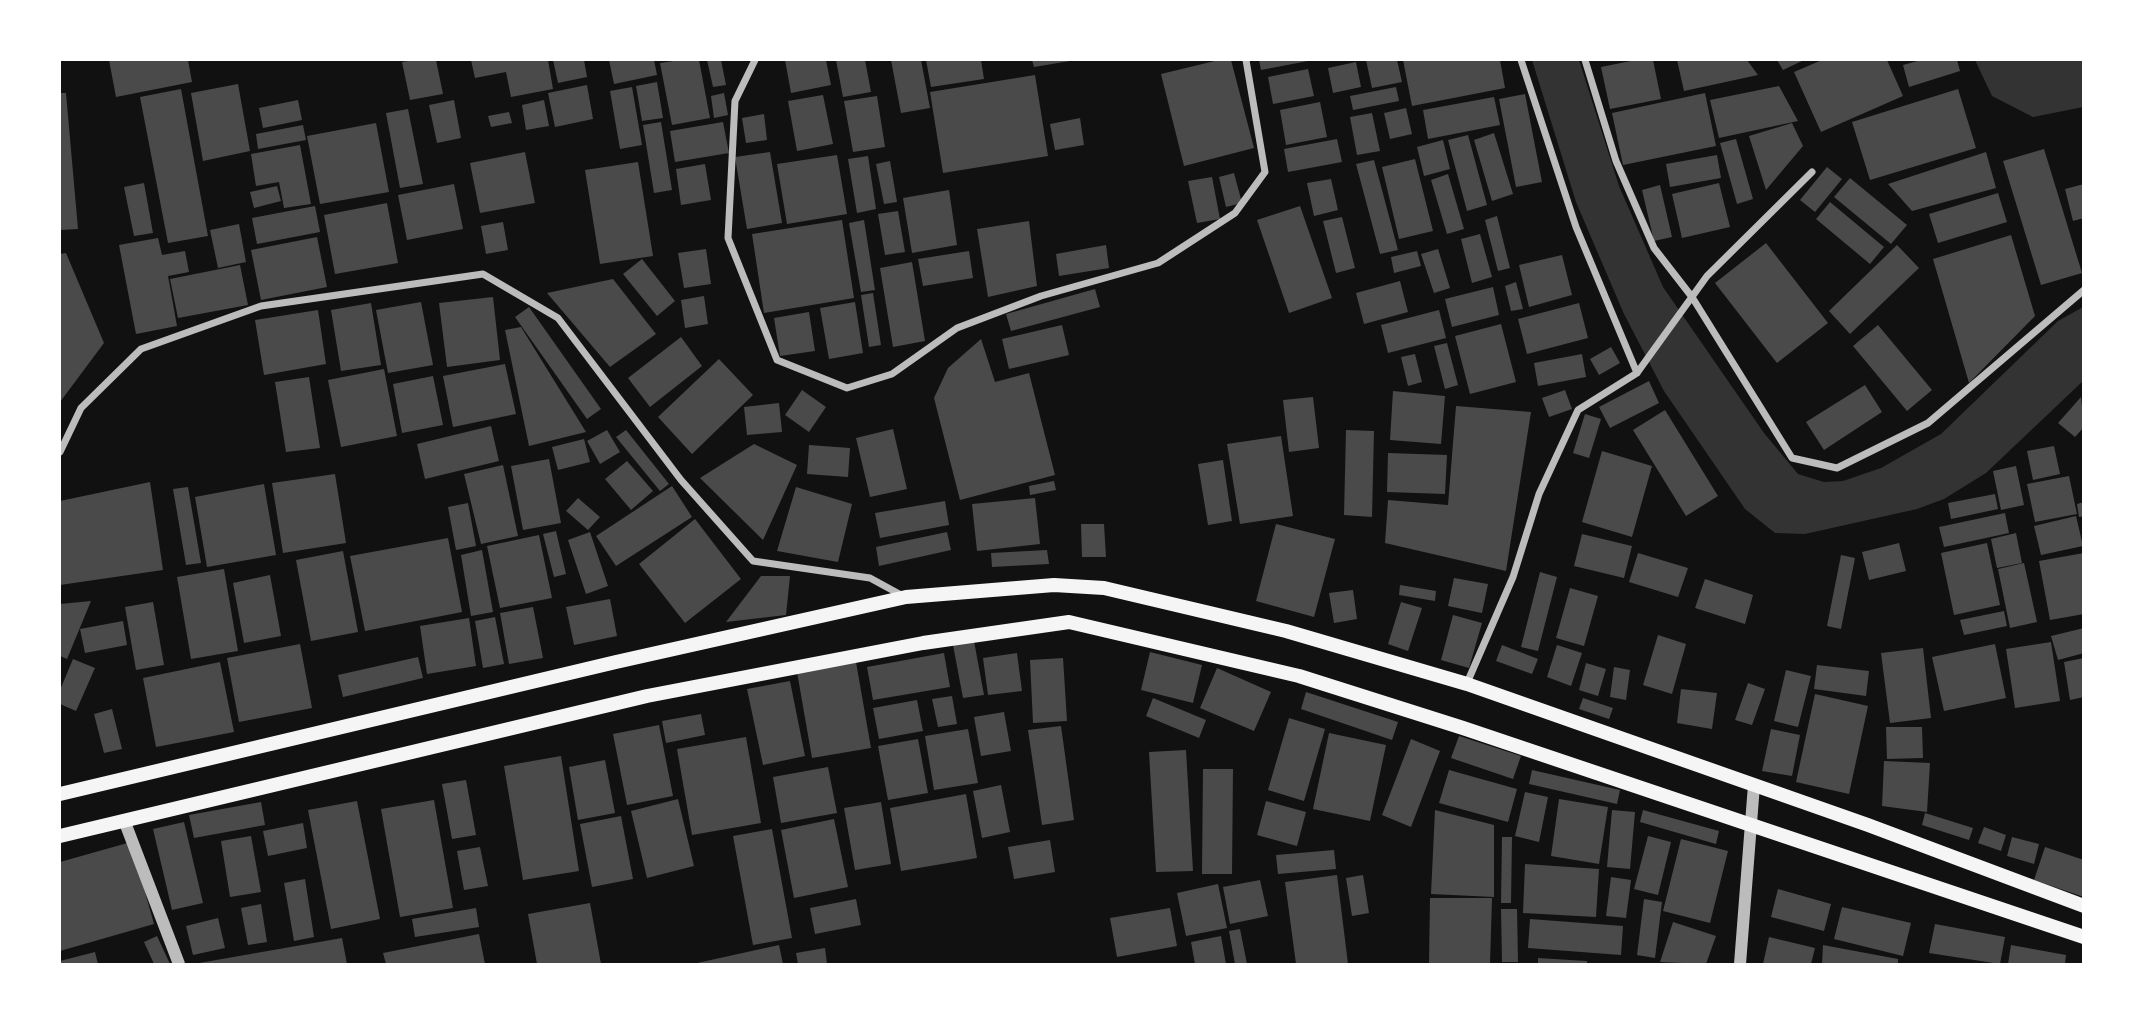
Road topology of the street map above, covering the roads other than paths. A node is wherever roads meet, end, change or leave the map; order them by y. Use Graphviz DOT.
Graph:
graph roads {
  1 [pos="755,60"];
  2 [pos="1246,60"];
  3 [pos="1521,60"];
  4 [pos="1585,60"];
  5 [pos="1812,172"];
  6 [pos="2084,290"];
  7 [pos="1692,297"];
  8 [pos="1637,373"];
  9 [pos="60,452"];
  10 [pos="906,597"];
  11 [pos="1467,684"];
  12 [pos="1754,785"];
  13 [pos="60,794"];
  14 [pos="124,820"];
  15 [pos="1751,826"];
  16 [pos="60,836"];
  17 [pos="2084,906"];
  18 [pos="2084,937"];
  19 [pos="179,964"];
  20 [pos="1740,964"];
  1 -- 2 [label="street"];
  3 -- 8 [label="street"];
  4 -- 7 [label="street"];
  5 -- 7 [label="street"];
  6 -- 7 [label="street"];
  7 -- 8 [label="street"];
  8 -- 11 [label="street"];
  9 -- 10 [label="street"];
  10 -- 11 [label="main road"];
  10 -- 13 [label="main road"];
  11 -- 12 [label="main road"];
  12 -- 15 [label="street"];
  12 -- 17 [label="main road"];
  14 -- 15 [label="main road"];
  14 -- 16 [label="main road"];
  14 -- 19 [label="street"];
  15 -- 18 [label="main road"];
  15 -- 20 [label="street"];
}
